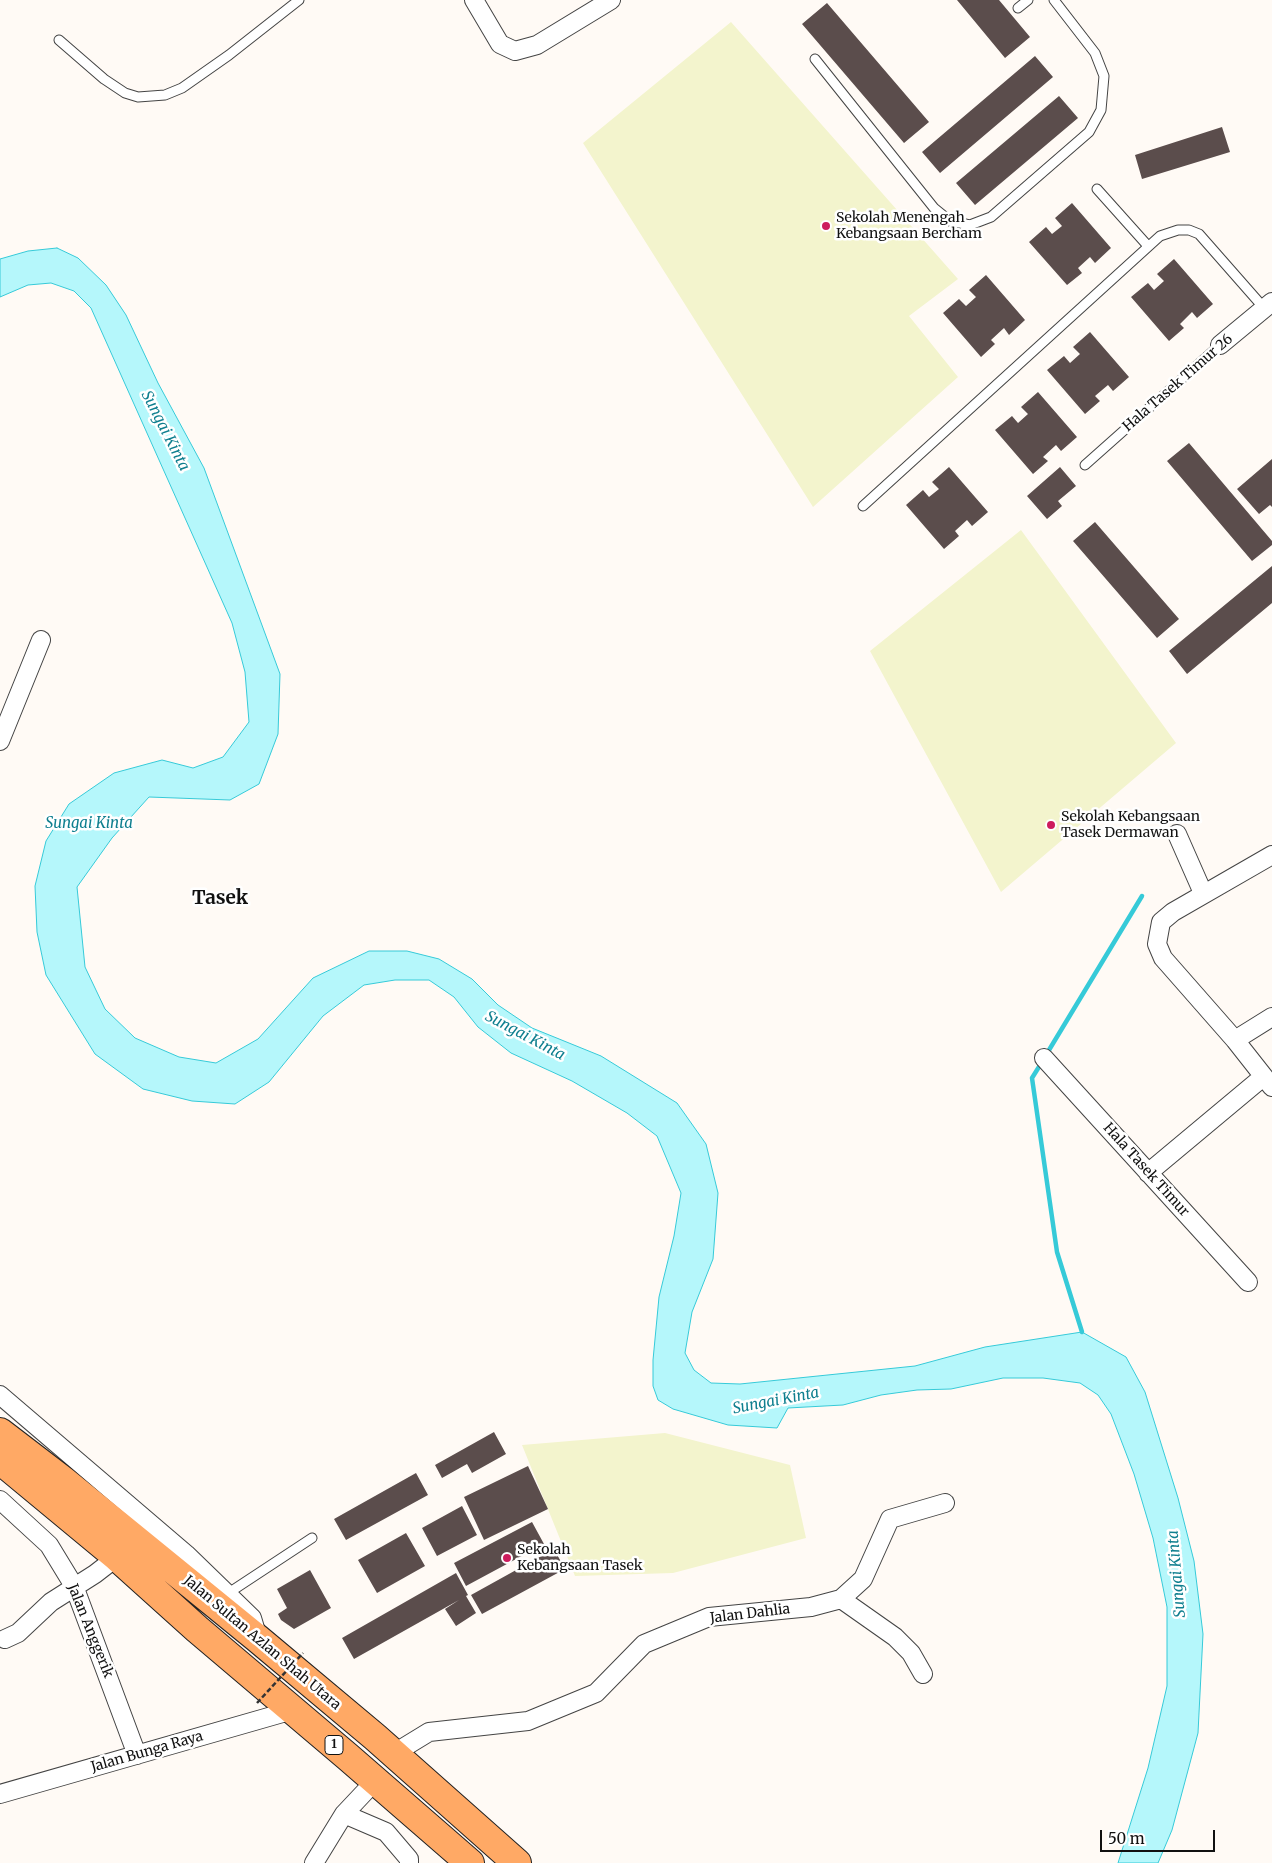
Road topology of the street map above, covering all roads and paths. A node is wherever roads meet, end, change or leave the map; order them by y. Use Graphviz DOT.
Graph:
graph roads {
  1 [pos="299,0"];
  2 [pos="474,0"];
  3 [pos="611,0"];
  4 [pos="1028,0"];
  5 [pos="1054,0"];
  6 [pos="1018,8"];
  7 [pos="59,40"];
  8 [pos="815,59"];
  9 [pos="1097,189"];
  10 [pos="1148,246"];
  11 [pos="1268,305"];
  12 [pos="1220,344"];
  13 [pos="1085,465"];
  14 [pos="863,506"];
  15 [pos="41,640"];
  16 [pos="0,741"];
  17 [pos="1177,834"];
  18 [pos="1272,855"];
  19 [pos="1203,893"];
  20 [pos="1272,1017"];
  21 [pos="1235,1040"];
  22 [pos="1044,1058"];
  23 [pos="1268,1082"];
  24 [pos="1148,1172"];
  25 [pos="1248,1282"];
  26 [pos="0,1395"];
  27 [pos="0,1432"];
  28 [pos="0,1460"];
  29 [pos="0,1500"];
  30 [pos="945,1503"];
  31 [pos="312,1538"];
  32 [pos="116,1557"];
  33 [pos="158,1558"];
  34 [pos="195,1562"];
  35 [pos="74,1586"];
  36 [pos="227,1594"];
  37 [pos="841,1599"];
  38 [pos="6,1639"];
  39 [pos="258,1639"];
  40 [pos="303,1653"];
  41 [pos="923,1674"];
  42 [pos="257,1703"];
  43 [pos="293,1710"];
  44 [pos="393,1754"];
  45 [pos="137,1755"];
  46 [pos="376,1780"];
  47 [pos="0,1794"];
  48 [pos="344,1814"];
  49 [pos="314,1863"];
  50 [pos="409,1863"];
  51 [pos="470,1863"];
  52 [pos="517,1863"];
  1 -- 7 [label="lane"];
  2 -- 3 [label="street"];
  4 -- 6 [label="lane"];
  5 -- 8 [label="lane"];
  9 -- 10 [label="lane"];
  10 -- 11 [label="lane"];
  10 -- 14 [label="lane"];
  11 -- 12 [label="street, Hala Tasek Timur 26"];
  12 -- 13 [label="lane, Hala Tasek Timur 26"];
  15 -- 16 [label="street"];
  17 -- 19 [label="street"];
  18 -- 19 [label="street"];
  19 -- 21 [label="street"];
  20 -- 21 [label="street"];
  21 -- 23 [label="street"];
  22 -- 24 [label="street, Hala Tasek Timur"];
  23 -- 24 [label="street"];
  24 -- 25 [label="street, Hala Tasek Timur"];
  26 -- 34 [label="street"];
  27 -- 33 [label="main road, Jalan Sultan Azlan Shah Utara / 1"];
  28 -- 32 [label="main road, 1"];
  29 -- 35 [label="street, Jalan Anggerik"];
  30 -- 37 [label="street, Jalan Dahlia"];
  31 -- 36 [label="lane"];
  32 -- 35 [label="street"];
  32 -- 43 [label="main road, 1"];
  33 -- 34 [label="street"];
  33 -- 39 [label="main road, Jalan Sultan Azlan Shah Utara / 1"];
  34 -- 36 [label="street"];
  35 -- 38 [label="street"];
  35 -- 45 [label="street, Jalan Anggerik"];
  36 -- 39 [label="street"];
  37 -- 41 [label="street"];
  37 -- 44 [label="street, Jalan Dahlia"];
  39 -- 44 [label="main road, Jalan Sultan Azlan Shah Utara / 1"];
  40 -- 42 [label="path, bridge"];
  43 -- 45 [label="street, Jalan Bunga Raya"];
  43 -- 46 [label="main road, 1"];
  44 -- 52 [label="main road, Jalan Sultan Azlan Shah Utara / 1"];
  45 -- 47 [label="street, Jalan Bunga Raya"];
  46 -- 48 [label="street"];
  46 -- 51 [label="main road, 1"];
  48 -- 49 [label="street"];
  48 -- 50 [label="street"];
}
